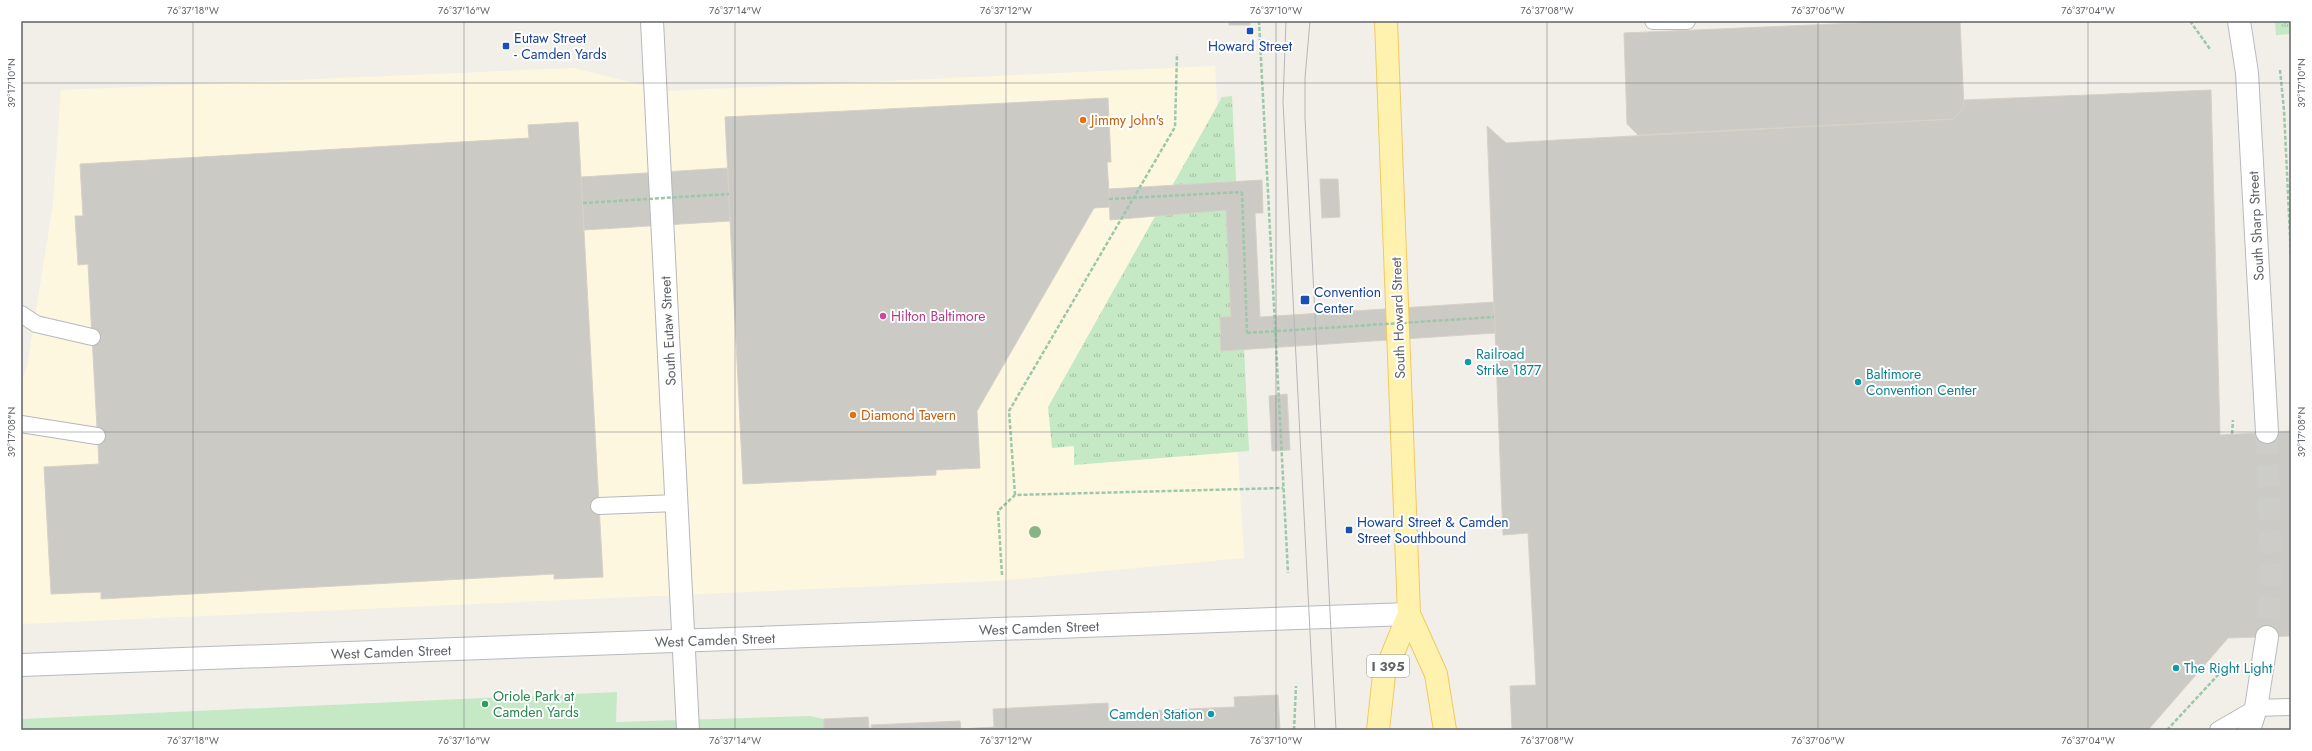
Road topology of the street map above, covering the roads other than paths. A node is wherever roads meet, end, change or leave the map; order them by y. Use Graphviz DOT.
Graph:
graph roads {
  1 [pos="652,21"];
  2 [pos="1386,21"];
  3 [pos="1652,21"];
  4 [pos="1687,21"];
  5 [pos="2239,21"];
  6 [pos="21,314"];
  7 [pos="92,337"];
  8 [pos="21,424"];
  9 [pos="2267,432"];
  10 [pos="97,436"];
  11 [pos="677,503"];
  12 [pos="599,506"];
  13 [pos="1409,614"];
  14 [pos="2267,637"];
  15 [pos="684,641"];
  16 [pos="21,666"];
  17 [pos="2291,707"];
  18 [pos="2256,708"];
  19 [pos="688,730"];
  20 [pos="1378,730"];
  21 [pos="1445,730"];
  22 [pos="2218,730"];
  23 [pos="2249,730"];
  1 -- 11 [label="street, South Eutaw Street"];
  2 -- 13 [label="main road, South Howard Street"];
  3 -- 4 [label="lane"];
  5 -- 9 [label="street, South Sharp Street"];
  6 -- 7 [label="lane"];
  8 -- 10 [label="lane"];
  11 -- 12 [label="lane"];
  11 -- 15 [label="street, South Eutaw Street"];
  13 -- 15 [label="street, West Camden Street"];
  13 -- 20 [label="main road, South Howard Street / I 395"];
  13 -- 21 [label="main road, South Howard Street / I 395"];
  14 -- 18 [label="street"];
  15 -- 16 [label="street, West Camden Street"];
  15 -- 19 [label="street, South Eutaw Street"];
  17 -- 18 [label="lane"];
  18 -- 22 [label="lane"];
  18 -- 23 [label="street"];
}
